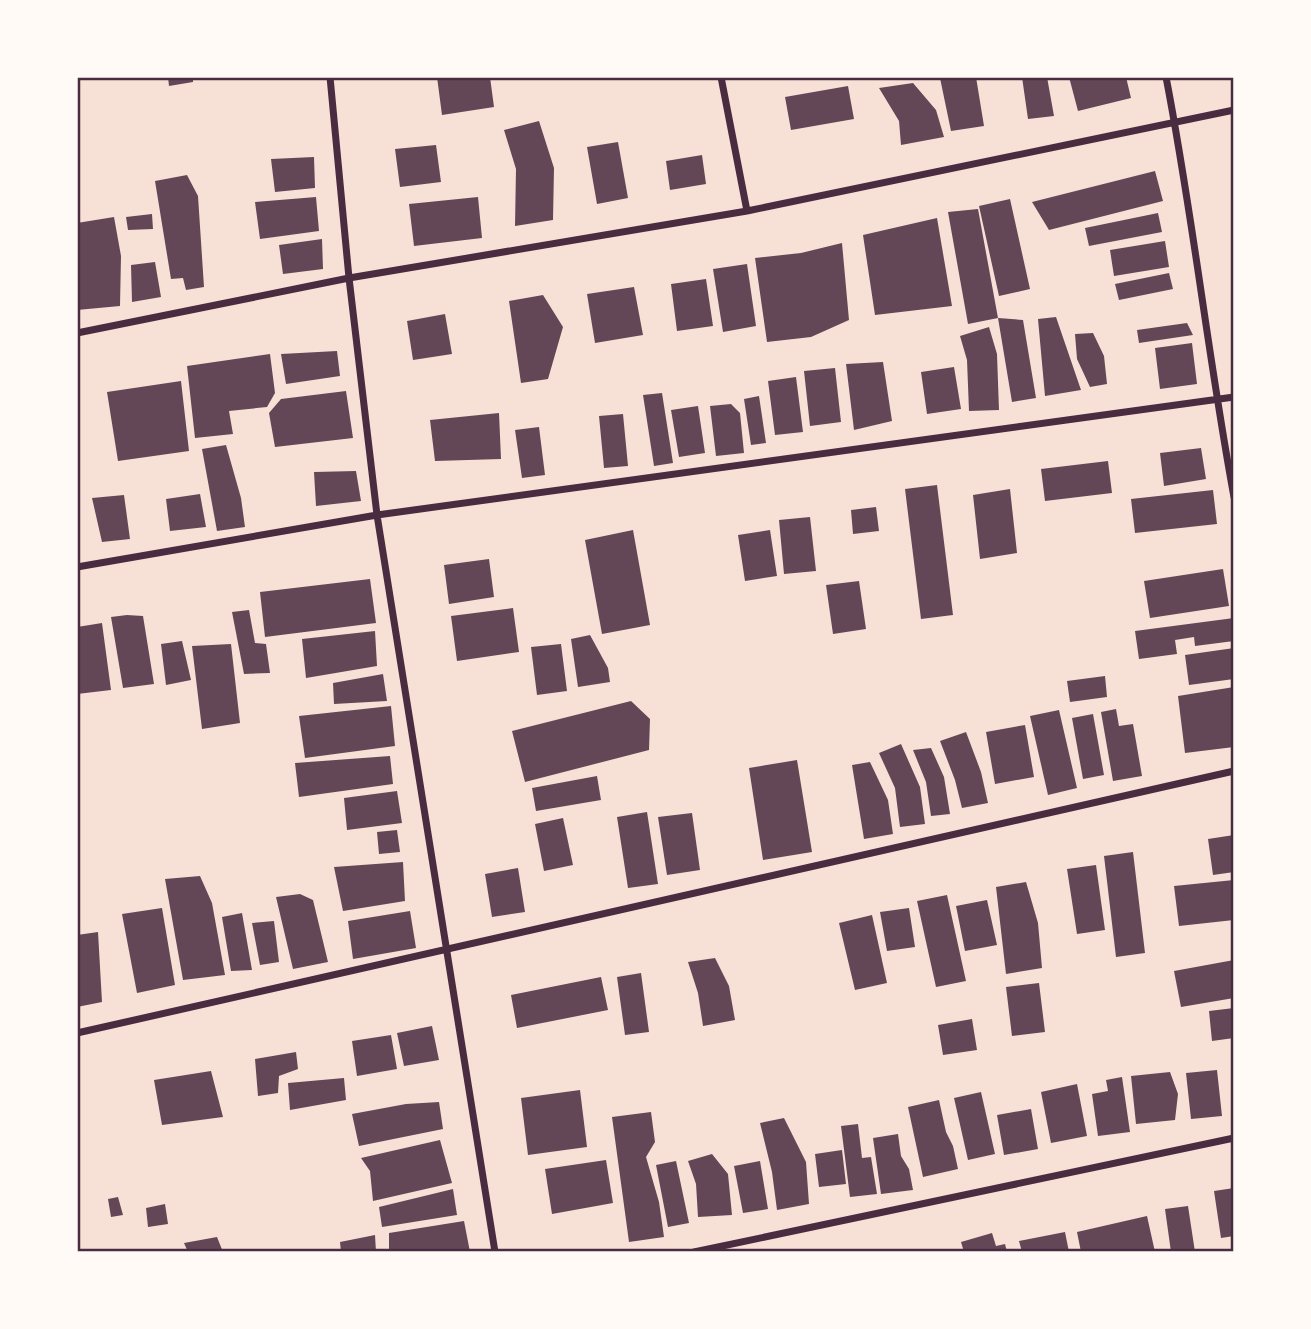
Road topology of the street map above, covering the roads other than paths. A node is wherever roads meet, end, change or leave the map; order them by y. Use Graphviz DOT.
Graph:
graph roads {
  1 [pos="330,77"];
  2 [pos="721,77"];
  3 [pos="1166,77"];
  4 [pos="1234,110"];
  5 [pos="1175,124"];
  6 [pos="747,211"];
  7 [pos="348,278"];
  8 [pos="77,334"];
  9 [pos="1234,397"];
  10 [pos="1216,399"];
  11 [pos="1234,497"];
  12 [pos="377,515"];
  13 [pos="77,567"];
  14 [pos="1234,771"];
  15 [pos="446,949"];
  16 [pos="77,1033"];
  17 [pos="1234,1138"];
  18 [pos="495,1252"];
  19 [pos="694,1252"];
  1 -- 7 [label="street"];
  2 -- 6 [label="street"];
  3 -- 5 [label="street"];
  4 -- 5 [label="street"];
  5 -- 6 [label="street"];
  5 -- 10 [label="street"];
  6 -- 7 [label="street"];
  7 -- 8 [label="street"];
  7 -- 12 [label="street"];
  9 -- 10 [label="street"];
  10 -- 11 [label="street"];
  10 -- 12 [label="street"];
  12 -- 13 [label="street"];
  12 -- 15 [label="street"];
  14 -- 15 [label="street"];
  15 -- 16 [label="street"];
  15 -- 18 [label="street"];
  17 -- 19 [label="street"];
}
